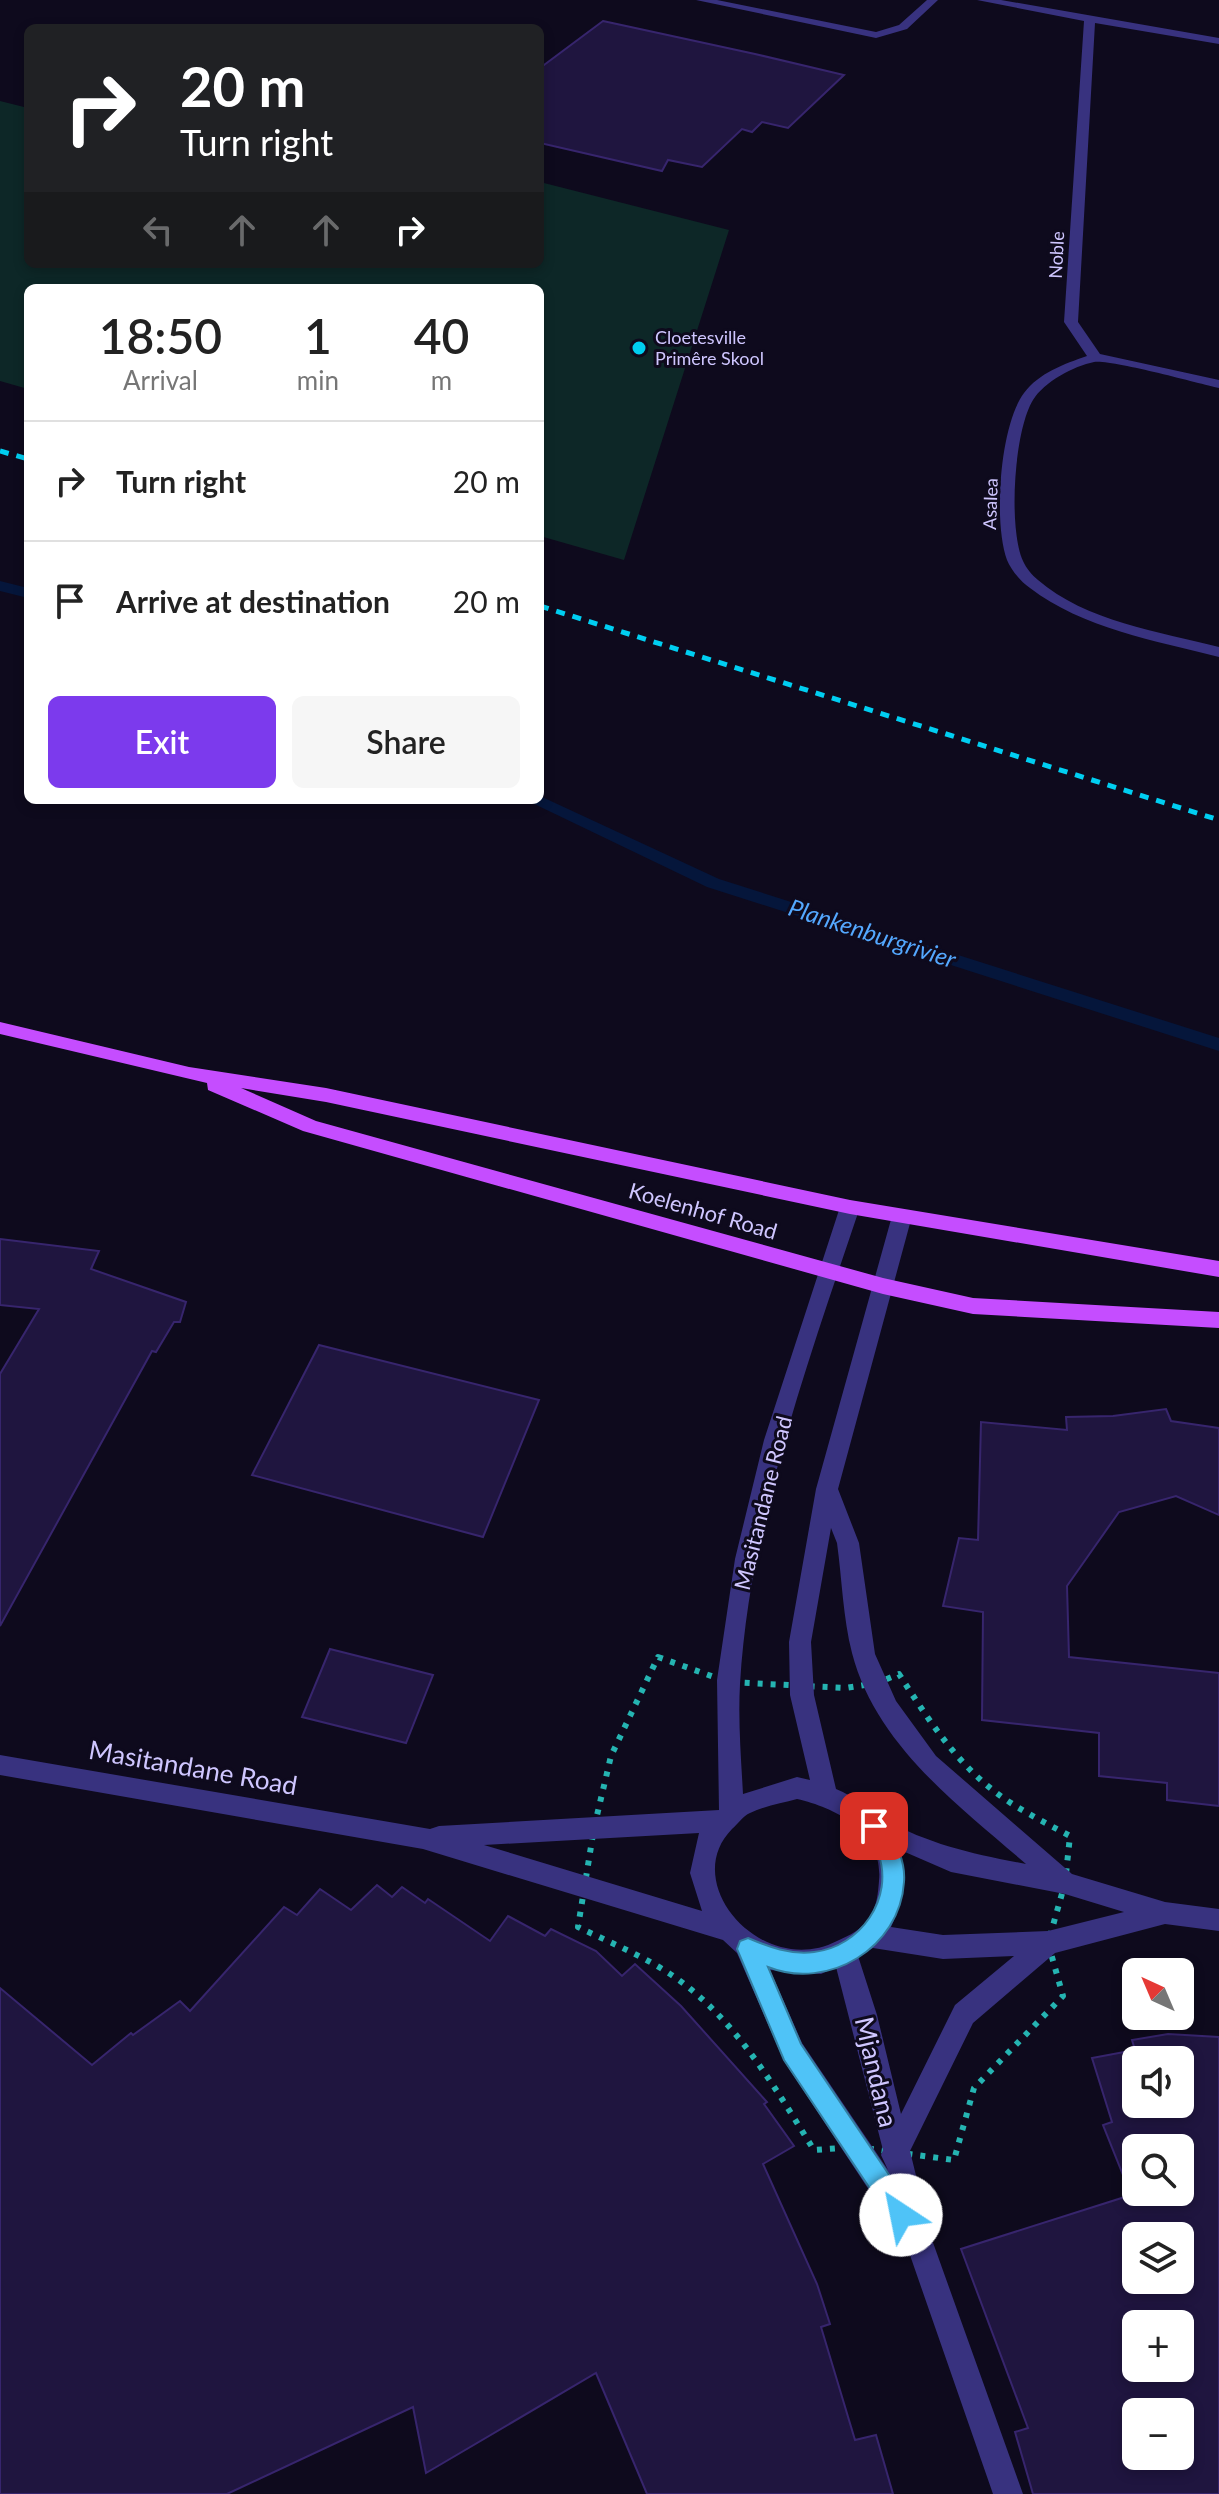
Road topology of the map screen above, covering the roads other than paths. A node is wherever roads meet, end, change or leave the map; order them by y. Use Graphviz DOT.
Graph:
graph roads {
  1 [pos="701,0"];
  2 [pos="933,0"];
  3 [pos="982,0"];
  4 [pos="1090,21"];
  5 [pos="1219,41"];
  6 [pos="1095,357"];
  7 [pos="1219,384"];
  8 [pos="1219,652"];
  9 [pos="0,1028"];
  10 [pos="189,1074"];
  11 [pos="850,1207"];
  12 [pos="902,1216"];
  13 [pos="1219,1269"];
  14 [pos="829,1271"];
  15 [pos="883,1286"];
  16 [pos="1219,1320"];
  17 [pos="827,1489"];
  18 [pos="0,1765"];
  19 [pos="825,1793"];
  20 [pos="725,1814"];
  21 [pos="874,1826"];
  22 [pos="423,1838"];
  23 [pos="1065,1883"];
  24 [pos="1165,1913"];
  25 [pos="1219,1920"];
  26 [pos="723,1929"];
  27 [pos="871,1936"];
  28 [pos="1048,1943"];
  29 [pos="748,1949"];
  30 [pos="845,1954"];
  31 [pos="894,2155"];
  32 [pos="917,2237"];
  33 [pos="1008,2494"];
  1 -- 2 [label="street"];
  3 -- 4 [label="street"];
  4 -- 5 [label="street"];
  4 -- 6 [label="street, Noble"];
  6 -- 7 [label="street"];
  6 -- 8 [label="street, Asalea"];
  9 -- 10 [label="main road, Koelenhof Road"];
  10 -- 11 [label="main road, Koelenhof Road"];
  10 -- 14 [label="main road, Koelenhof Road"];
  11 -- 12 [label="main road, Koelenhof Road"];
  11 -- 14 [label="street, Masitandane Road"];
  12 -- 13 [label="main road, Koelenhof Road"];
  12 -- 15 [label="street"];
  14 -- 15 [label="main road, Koelenhof Road"];
  14 -- 20 [label="street, Masitandane Road"];
  15 -- 16 [label="main road, Koelenhof Road"];
  15 -- 17 [label="street"];
  17 -- 19 [label="street"];
  17 -- 23 [label="street"];
  18 -- 22 [label="street, Masitandane Road"];
  19 -- 20 [label="street"];
  19 -- 21 [label="street"];
  20 -- 22 [label="street, Masitandane Road"];
  20 -- 26 [label="street"];
  21 -- 23 [label="street"];
  21 -- 27 [label="street"];
  22 -- 26 [label="street, Masitandane Road"];
  23 -- 24 [label="street"];
  24 -- 25 [label="street"];
  24 -- 28 [label="street"];
  26 -- 29 [label="street"];
  27 -- 28 [label="street"];
  27 -- 30 [label="street"];
  28 -- 31 [label="street"];
  29 -- 30 [label="street"];
  29 -- 32 [label="street, Mjandana"];
  30 -- 31 [label="street, Mjandana"];
  31 -- 32 [label="street, Mjandana"];
  32 -- 33 [label="street, Mjandana"];
}
